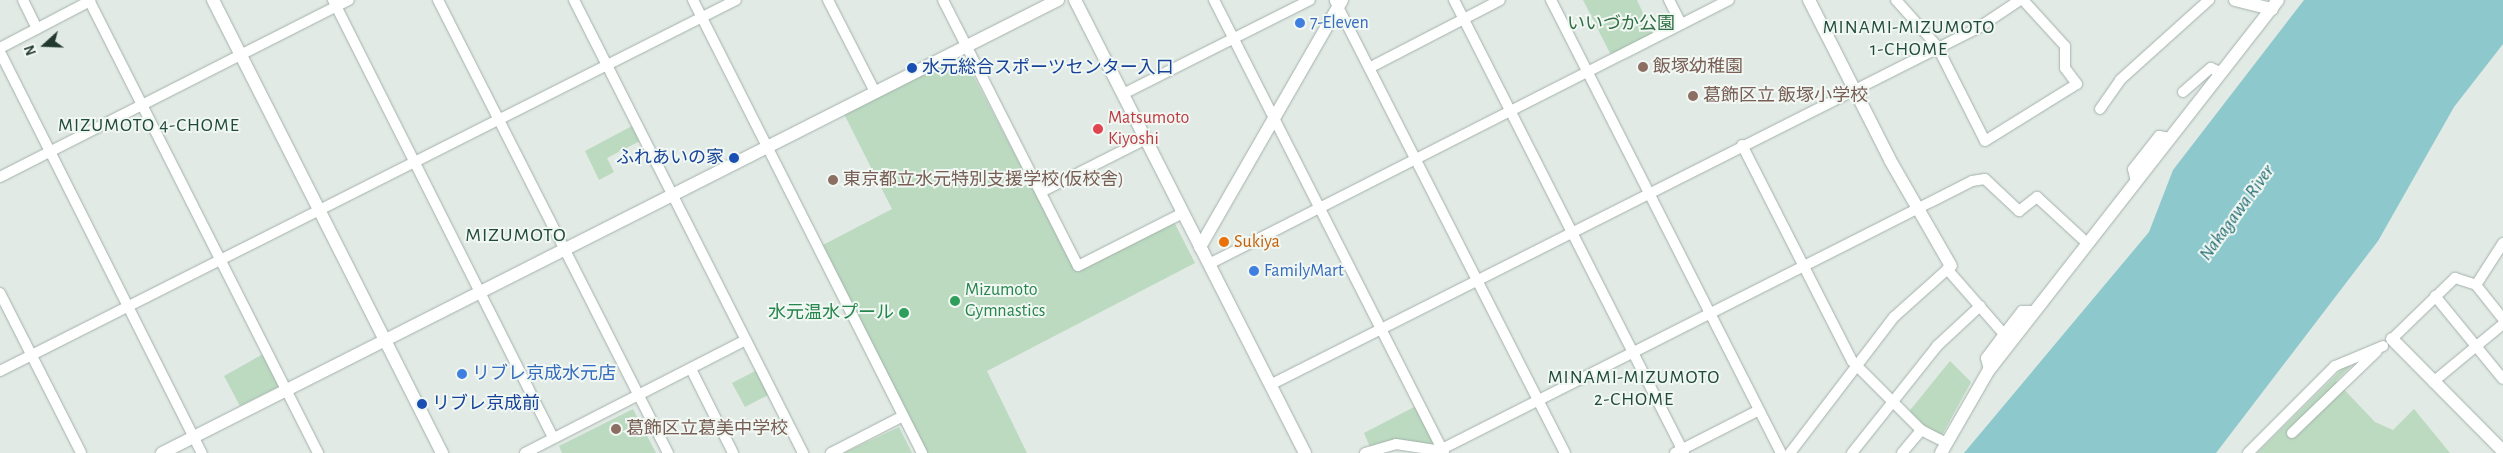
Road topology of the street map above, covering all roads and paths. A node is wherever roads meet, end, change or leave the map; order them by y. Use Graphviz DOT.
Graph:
graph roads {
  1 [pos="23,0"];
  2 [pos="213,0"];
  3 [pos="349,0"];
  4 [pos="438,0"];
  5 [pos="574,0"];
  6 [pos="693,0"];
  7 [pos="736,0"];
  8 [pos="828,0"];
  9 [pos="943,0"];
  10 [pos="1058,0"];
  11 [pos="1075,0"];
  12 [pos="1214,0"];
  13 [pos="1310,0"];
  14 [pos="1454,0"];
  15 [pos="1500,0"];
  16 [pos="1551,0"];
  17 [pos="1669,0"];
  18 [pos="1729,0"];
  19 [pos="1809,0"];
  20 [pos="1896,0"];
  21 [pos="2021,0"];
  22 [pos="2209,0"];
  23 [pos="2235,0"];
  24 [pos="89,1"];
  25 [pos="1338,2"];
  26 [pos="334,3"];
  27 [pos="2275,5"];
  28 [pos="702,17"];
  29 [pos="1463,19"];
  30 [pos="1681,24"];
  31 [pos="37,29"];
  32 [pos="1234,38"];
  33 [pos="967,46"];
  34 [pos="1937,46"];
  35 [pos="0,48"];
  36 [pos="0,52"];
  37 [pos="241,55"];
  38 [pos="607,65"];
  39 [pos="1370,67"];
  40 [pos="1587,72"];
  41 [pos="2222,73"];
  42 [pos="1854,89"];
  43 [pos="875,92"];
  44 [pos="2183,92"];
  45 [pos="1123,94"];
  46 [pos="142,105"];
  47 [pos="2100,109"];
  48 [pos="1510,111"];
  49 [pos="499,119"];
  50 [pos="1275,120"];
  51 [pos="1146,139"];
  52 [pos="1742,144"];
  53 [pos="768,147"];
  54 [pos="50,151"];
  55 [pos="1416,158"];
  56 [pos="414,163"];
  57 [pos="0,176"];
  58 [pos="1041,192"];
  59 [pos="1649,192"];
  60 [pos="672,195"];
  61 [pos="1320,207"];
  62 [pos="1918,210"];
  63 [pos="319,211"];
  64 [pos="1183,213"];
  65 [pos="1571,232"];
  66 [pos="2503,243"];
  67 [pos="2088,244"];
  68 [pos="1200,247"];
  69 [pos="564,249"];
  70 [pos="221,261"];
  71 [pos="1209,264"];
  72 [pos="1805,267"];
  73 [pos="1949,268"];
  74 [pos="1477,279"];
  75 [pos="2476,285"];
  76 [pos="480,292"];
  77 [pos="0,293"];
  78 [pos="2435,296"];
  79 [pos="1980,306"];
  80 [pos="128,307"];
  81 [pos="2036,311"];
  82 [pos="1711,314"];
  83 [pos="2503,319"];
  84 [pos="2503,324"];
  85 [pos="1380,329"];
  86 [pos="2004,334"];
  87 [pos="746,340"];
  88 [pos="2392,340"];
  89 [pos="385,341"];
  90 [pos="2476,347"];
  91 [pos="1633,353"];
  92 [pos="31,356"];
  93 [pos="1856,365"];
  94 [pos="691,369"];
  95 [pos="1990,370"];
  96 [pos="0,372"];
  97 [pos="2503,379"];
  98 [pos="2433,382"];
  99 [pos="1270,385"];
  100 [pos="286,391"];
  101 [pos="638,395"];
  102 [pos="1538,401"];
  103 [pos="1893,402"];
  104 [pos="1759,410"];
  105 [pos="903,416"];
  106 [pos="1921,430"];
  107 [pos="2292,433"];
  108 [pos="194,437"];
  109 [pos="553,438"];
  110 [pos="1944,448"];
  111 [pos="1443,451"];
  112 [pos="1680,452"];
  113 [pos="2503,452"];
  114 [pos="81,453"];
  115 [pos="162,453"];
  116 [pos="202,453"];
  117 [pos="318,453"];
  118 [pos="442,453"];
  119 [pos="525,453"];
  120 [pos="668,453"];
  121 [pos="733,453"];
  122 [pos="804,453"];
  123 [pos="831,453"];
  124 [pos="922,453"];
  125 [pos="1305,453"];
  126 [pos="1365,453"];
  127 [pos="1565,453"];
  128 [pos="1781,453"];
  129 [pos="1790,453"];
  130 [pos="1852,453"];
  131 [pos="1902,453"];
  132 [pos="2248,453"];
  1 -- 31 [label="street"];
  2 -- 37 [label="street"];
  3 -- 26 [label="street"];
  4 -- 49 [label="street"];
  5 -- 38 [label="street"];
  6 -- 28 [label="street"];
  7 -- 28 [label="street"];
  8 -- 43 [label="street"];
  9 -- 33 [label="street"];
  10 -- 33 [label="street"];
  11 -- 45 [label="street"];
  12 -- 32 [label="street"];
  13 -- 32 [label="street"];
  14 -- 29 [label="street"];
  15 -- 29 [label="street"];
  16 -- 40 [label="street"];
  17 -- 30 [label="street"];
  18 -- 30 [label="street"];
  19 -- 42 [label="street"];
  20 -- 34 [label="street"];
  21 -- 34 [label="street"];
  21 -- 34 [label="street"];
  22 -- 47 [label="street"];
  23 -- 27 [label="street"];
  24 -- 31 [label="street"];
  24 -- 46 [label="street"];
  25 -- 39 [label="street"];
  25 -- 50 [label="street"];
  26 -- 37 [label="street"];
  26 -- 56 [label="street"];
  27 -- 41 [label="street"];
  28 -- 38 [label="street"];
  28 -- 53 [label="street"];
  29 -- 39 [label="street"];
  29 -- 48 [label="street"];
  30 -- 40 [label="street"];
  31 -- 35 [label="street"];
  32 -- 45 [label="street"];
  32 -- 50 [label="street"];
  33 -- 43 [label="street"];
  33 -- 58 [label="street"];
  34 -- 42 [label="street"];
  36 -- 54 [label="street"];
  37 -- 46 [label="street"];
  37 -- 63 [label="street"];
  38 -- 49 [label="street"];
  38 -- 60 [label="street"];
  39 -- 55 [label="street"];
  40 -- 48 [label="street"];
  40 -- 59 [label="street"];
  41 -- 44 [label="street"];
  41 -- 67 [label="street"];
  42 -- 52 [label="street"];
  42 -- 62 [label="street"];
  43 -- 53 [label="street"];
  45 -- 51 [label="street"];
  46 -- 54 [label="street"];
  46 -- 70 [label="street"];
  48 -- 55 [label="street"];
  48 -- 65 [label="street"];
  49 -- 56 [label="street"];
  49 -- 69 [label="street"];
  50 -- 61 [label="street"];
  50 -- 68 [label="street"];
  51 -- 58 [label="street"];
  51 -- 64 [label="street"];
  52 -- 59 [label="street"];
  52 -- 72 [label="street"];
  53 -- 60 [label="street"];
  53 -- 105 [label="street"];
  54 -- 57 [label="street"];
  54 -- 80 [label="street"];
  55 -- 61 [label="street"];
  55 -- 74 [label="street"];
  56 -- 63 [label="street"];
  56 -- 76 [label="street"];
  58 -- 64 [label="street"];
  59 -- 65 [label="street"];
  59 -- 82 [label="street"];
  60 -- 69 [label="street"];
  60 -- 87 [label="street"];
  61 -- 71 [label="street"];
  61 -- 85 [label="street"];
  62 -- 67 [label="street"];
  62 -- 72 [label="street"];
  62 -- 73 [label="street"];
  63 -- 70 [label="street"];
  63 -- 89 [label="street"];
  64 -- 68 [label="street"];
  65 -- 74 [label="street"];
  65 -- 91 [label="street"];
  66 -- 75 [label="street"];
  67 -- 81 [label="street"];
  68 -- 71 [label="street"];
  69 -- 76 [label="street"];
  69 -- 101 [label="street"];
  70 -- 80 [label="street"];
  70 -- 100 [label="street"];
  71 -- 99 [label="street"];
  72 -- 82 [label="street"];
  72 -- 93 [label="street"];
  73 -- 79 [label="street"];
  73 -- 93 [label="street"];
  74 -- 85 [label="street"];
  74 -- 102 [label="street"];
  75 -- 78 [label="street"];
  75 -- 83 [label="street"];
  76 -- 89 [label="street"];
  76 -- 109 [label="street"];
  77 -- 92 [label="street"];
  78 -- 88 [label="street"];
  78 -- 90 [label="street"];
  79 -- 86 [label="street"];
  79 -- 103 [label="street"];
  80 -- 92 [label="street"];
  80 -- 108 [label="street"];
  81 -- 86 [label="street"];
  81 -- 95 [label="street"];
  82 -- 91 [label="street"];
  82 -- 104 [label="street"];
  84 -- 90 [label="street"];
  85 -- 99 [label="street"];
  85 -- 111 [label="street"];
  86 -- 95 [label="street"];
  87 -- 94 [label="street"];
  87 -- 122 [label="street"];
  88 -- 98 [label="street"];
  89 -- 100 [label="street"];
  89 -- 118 [label="street"];
  90 -- 97 [label="street"];
  90 -- 98 [label="street"];
  91 -- 102 [label="street"];
  91 -- 112 [label="street"];
  92 -- 96 [label="street"];
  92 -- 114 [label="street"];
  93 -- 103 [label="street"];
  93 -- 129 [label="street"];
  94 -- 101 [label="street"];
  94 -- 121 [label="street"];
  95 -- 110 [label="street"];
  98 -- 113 [label="street"];
  99 -- 125 [label="street"];
  100 -- 108 [label="street"];
  100 -- 117 [label="street"];
  101 -- 109 [label="street"];
  101 -- 120 [label="street"];
  102 -- 111 [label="street"];
  102 -- 127 [label="street"];
  103 -- 106 [label="street"];
  103 -- 130 [label="street"];
  104 -- 112 [label="street"];
  104 -- 128 [label="street"];
  105 -- 123 [label="street"];
  105 -- 124 [label="street"];
  106 -- 110 [label="street"];
  106 -- 131 [label="street"];
  107 -- 132 [label="street"];
  108 -- 115 [label="street"];
  108 -- 116 [label="street"];
  109 -- 119 [label="street"];
  111 -- 126 [label="street"];
}
